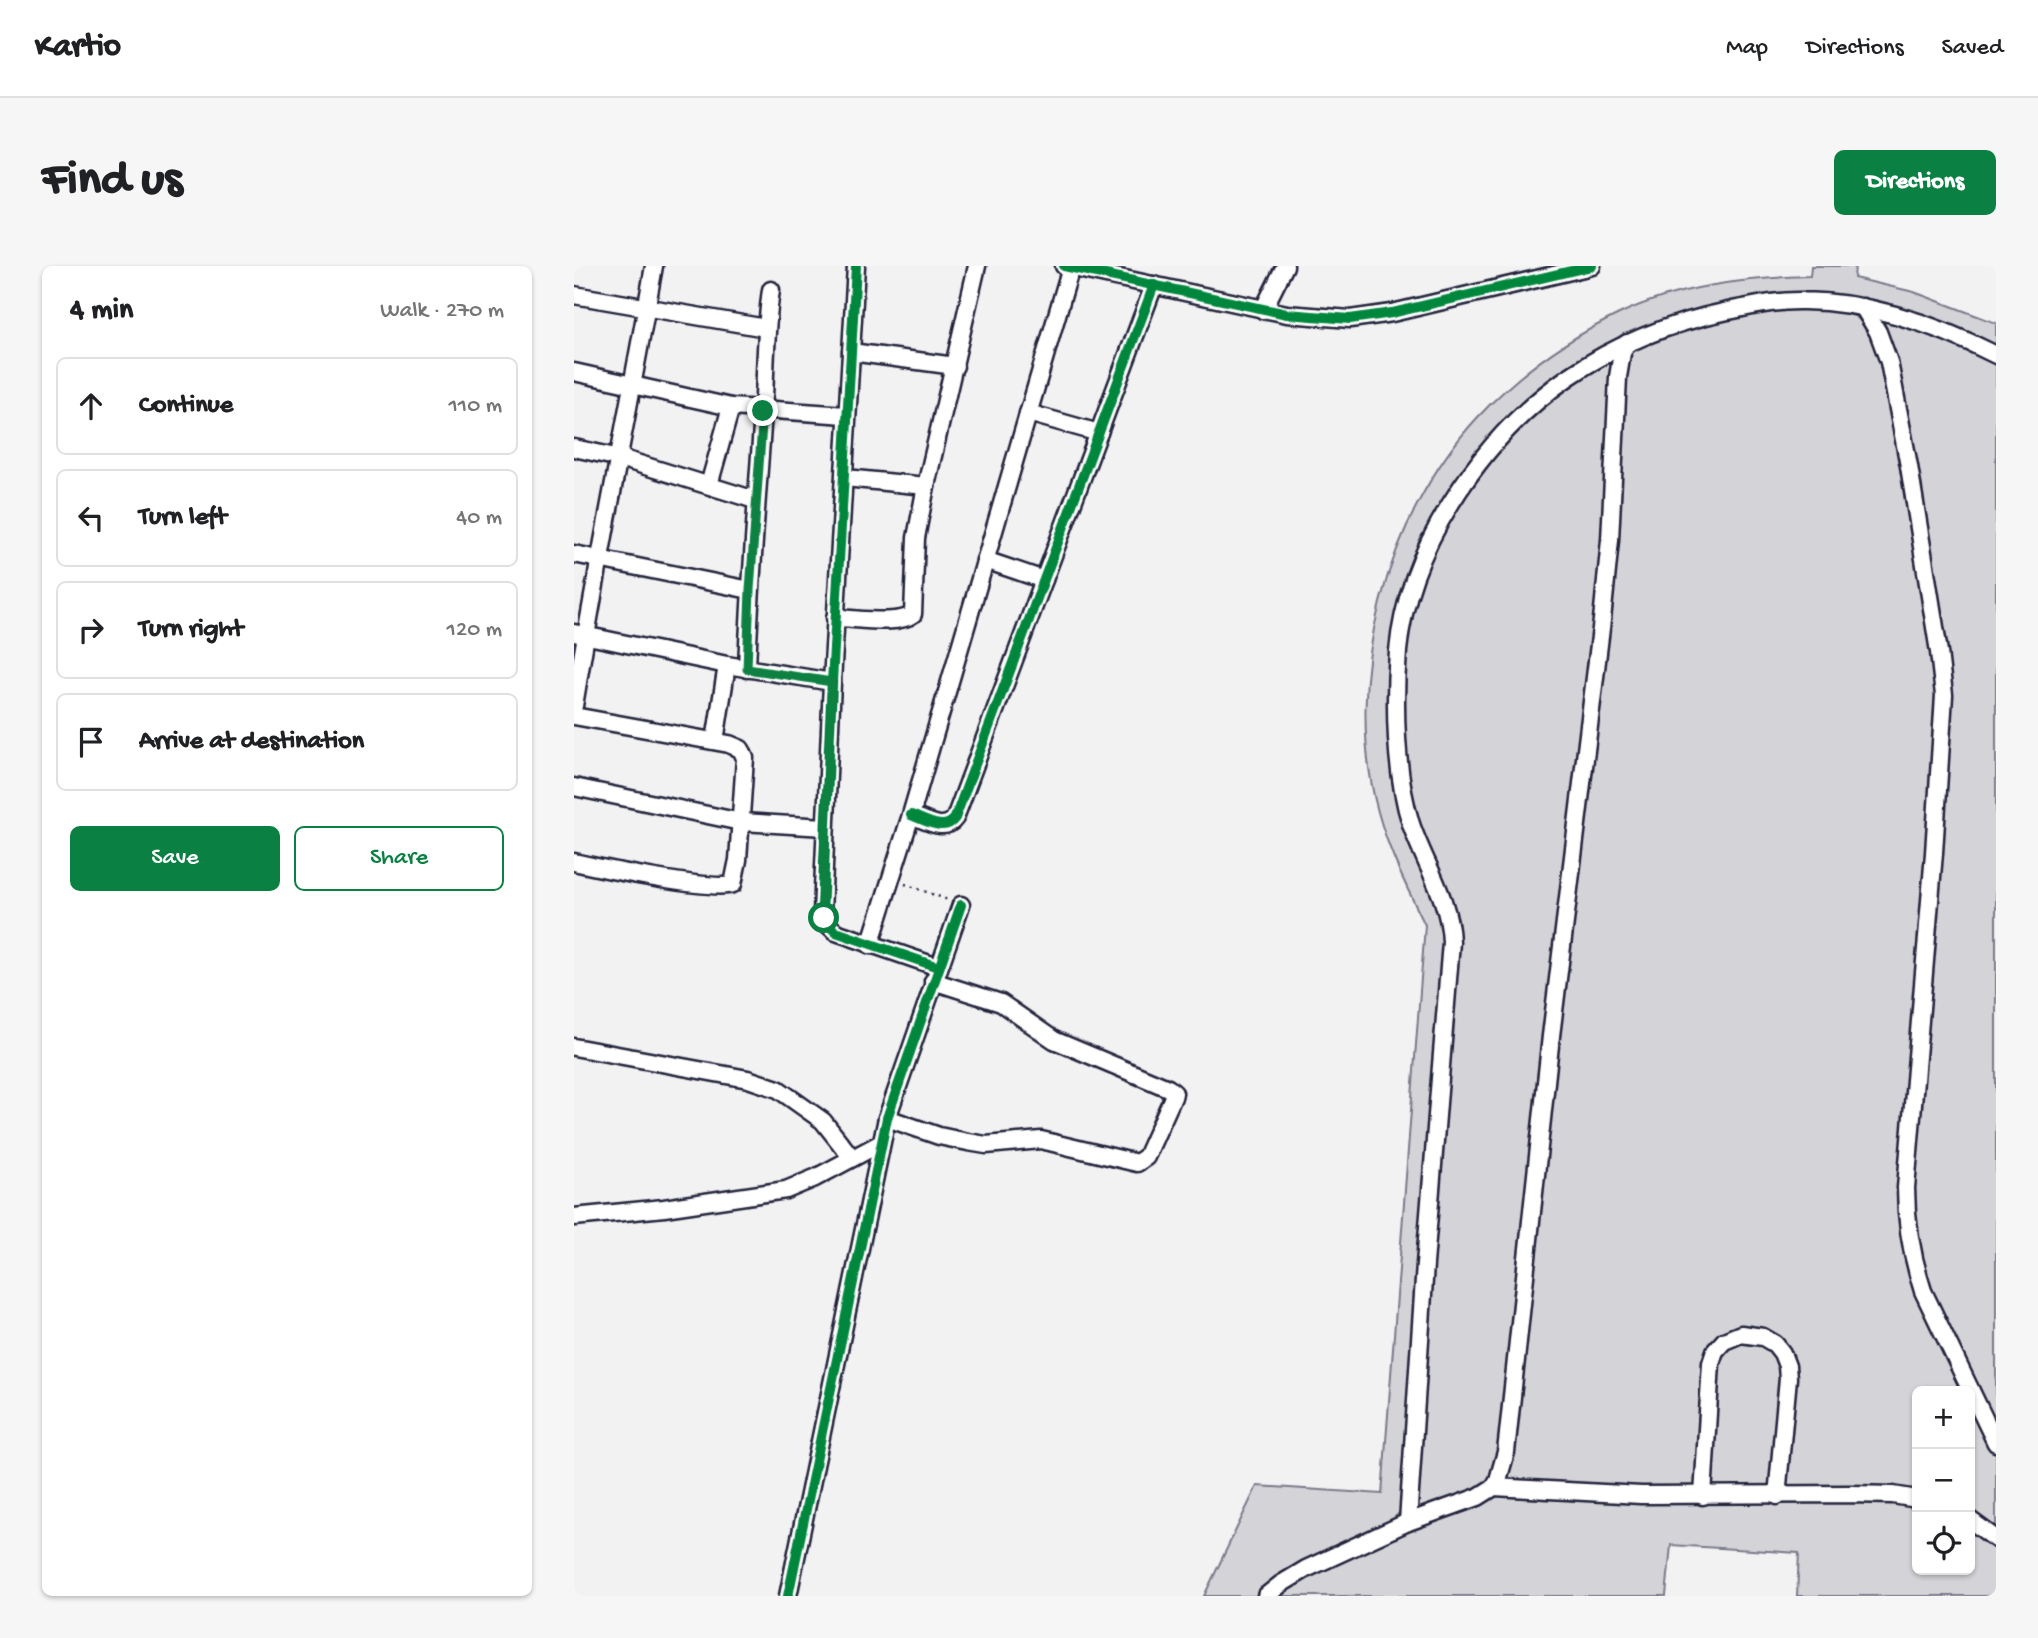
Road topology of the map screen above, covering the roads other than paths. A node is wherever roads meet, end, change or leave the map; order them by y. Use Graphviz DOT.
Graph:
graph roads {
  1 [pos="654,266"];
  2 [pos="856,266"];
  3 [pos="978,266"];
  4 [pos="1285,266"];
  5 [pos="1592,266"];
  6 [pos="1067,267"];
  7 [pos="1154,285"];
  8 [pos="771,290"];
  9 [pos="574,295"];
  10 [pos="1863,307"];
  11 [pos="647,308"];
  12 [pos="1263,310"];
  13 [pos="766,328"];
  14 [pos="1627,343"];
  15 [pos="851,352"];
  16 [pos="1996,355"];
  17 [pos="955,366"];
  18 [pos="574,372"];
  19 [pos="634,385"];
  20 [pos="732,407"];
  21 [pos="763,411"];
  22 [pos="1028,413"];
  23 [pos="846,415"];
  24 [pos="1099,433"];
  25 [pos="574,448"];
  26 [pos="620,458"];
  27 [pos="845,478"];
  28 [pos="709,485"];
  29 [pos="926,486"];
  30 [pos="755,500"];
  31 [pos="574,554"];
  32 [pos="598,558"];
  33 [pos="985,560"];
  34 [pos="1044,580"];
  35 [pos="750,590"];
  36 [pos="835,618"];
  37 [pos="580,634"];
  38 [pos="727,665"];
  39 [pos="747,669"];
  40 [pos="832,682"];
  41 [pos="574,706"];
  42 [pos="574,716"];
  43 [pos="715,741"];
  44 [pos="574,787"];
  45 [pos="911,815"];
  46 [pos="741,822"];
  47 [pos="825,827"];
  48 [pos="574,862"];
  49 [pos="961,905"];
  50 [pos="870,945"];
  51 [pos="936,974"];
  52 [pos="574,1046"];
  53 [pos="887,1118"];
  54 [pos="881,1143"];
  55 [pos="852,1158"];
  56 [pos="574,1217"];
  57 [pos="1996,1443"];
  58 [pos="1494,1487"];
  59 [pos="1703,1496"];
  60 [pos="1777,1496"];
  61 [pos="1912,1498"];
  62 [pos="1408,1522"];
  63 [pos="1975,1524"];
  64 [pos="1996,1539"];
  65 [pos="789,1596"];
  66 [pos="1266,1596"];
  1 -- 11 [label="street"];
  2 -- 15 [label="street"];
  3 -- 17 [label="street"];
  4 -- 12 [label="street"];
  5 -- 12 [label="street"];
  6 -- 7 [label="street"];
  6 -- 22 [label="street"];
  7 -- 12 [label="street"];
  7 -- 24 [label="street"];
  8 -- 13 [label="street"];
  9 -- 11 [label="street"];
  10 -- 14 [label="street"];
  10 -- 16 [label="street"];
  10 -- 57 [label="street"];
  11 -- 13 [label="street"];
  11 -- 19 [label="street"];
  13 -- 21 [label="street"];
  14 -- 58 [label="street"];
  14 -- 62 [label="street"];
  15 -- 17 [label="street"];
  15 -- 23 [label="street"];
  17 -- 29 [label="street"];
  18 -- 19 [label="street"];
  19 -- 20 [label="street"];
  19 -- 26 [label="street"];
  20 -- 21 [label="street"];
  20 -- 28 [label="street"];
  21 -- 23 [label="street"];
  21 -- 30 [label="street"];
  22 -- 24 [label="street"];
  22 -- 33 [label="street"];
  23 -- 27 [label="street"];
  24 -- 34 [label="street"];
  25 -- 26 [label="street"];
  26 -- 28 [label="street"];
  26 -- 32 [label="street"];
  27 -- 29 [label="street"];
  27 -- 36 [label="street"];
  28 -- 30 [label="street"];
  29 -- 36 [label="street"];
  30 -- 35 [label="street"];
  31 -- 32 [label="street"];
  32 -- 35 [label="street"];
  32 -- 37 [label="street"];
  33 -- 34 [label="street"];
  33 -- 45 [label="street"];
  34 -- 45 [label="street"];
  35 -- 39 [label="street"];
  36 -- 40 [label="street"];
  37 -- 38 [label="street"];
  37 -- 41 [label="street"];
  38 -- 39 [label="street"];
  38 -- 43 [label="street"];
  39 -- 40 [label="street"];
  40 -- 47 [label="street"];
  42 -- 43 [label="street"];
  43 -- 46 [label="street"];
  44 -- 46 [label="street"];
  45 -- 50 [label="street"];
  46 -- 47 [label="street"];
  46 -- 48 [label="street"];
  47 -- 50 [label="street"];
  49 -- 51 [label="street"];
  50 -- 51 [label="street"];
  51 -- 53 [label="street"];
  51 -- 53 [label="street"];
  52 -- 55 [label="street"];
  53 -- 54 [label="street"];
  54 -- 55 [label="street"];
  54 -- 65 [label="street"];
  55 -- 56 [label="street"];
  58 -- 59 [label="street"];
  58 -- 62 [label="street"];
  59 -- 60 [label="street"];
  59 -- 60 [label="street"];
  60 -- 61 [label="street"];
  62 -- 66 [label="street"];
  63 -- 64 [label="street"];
}
